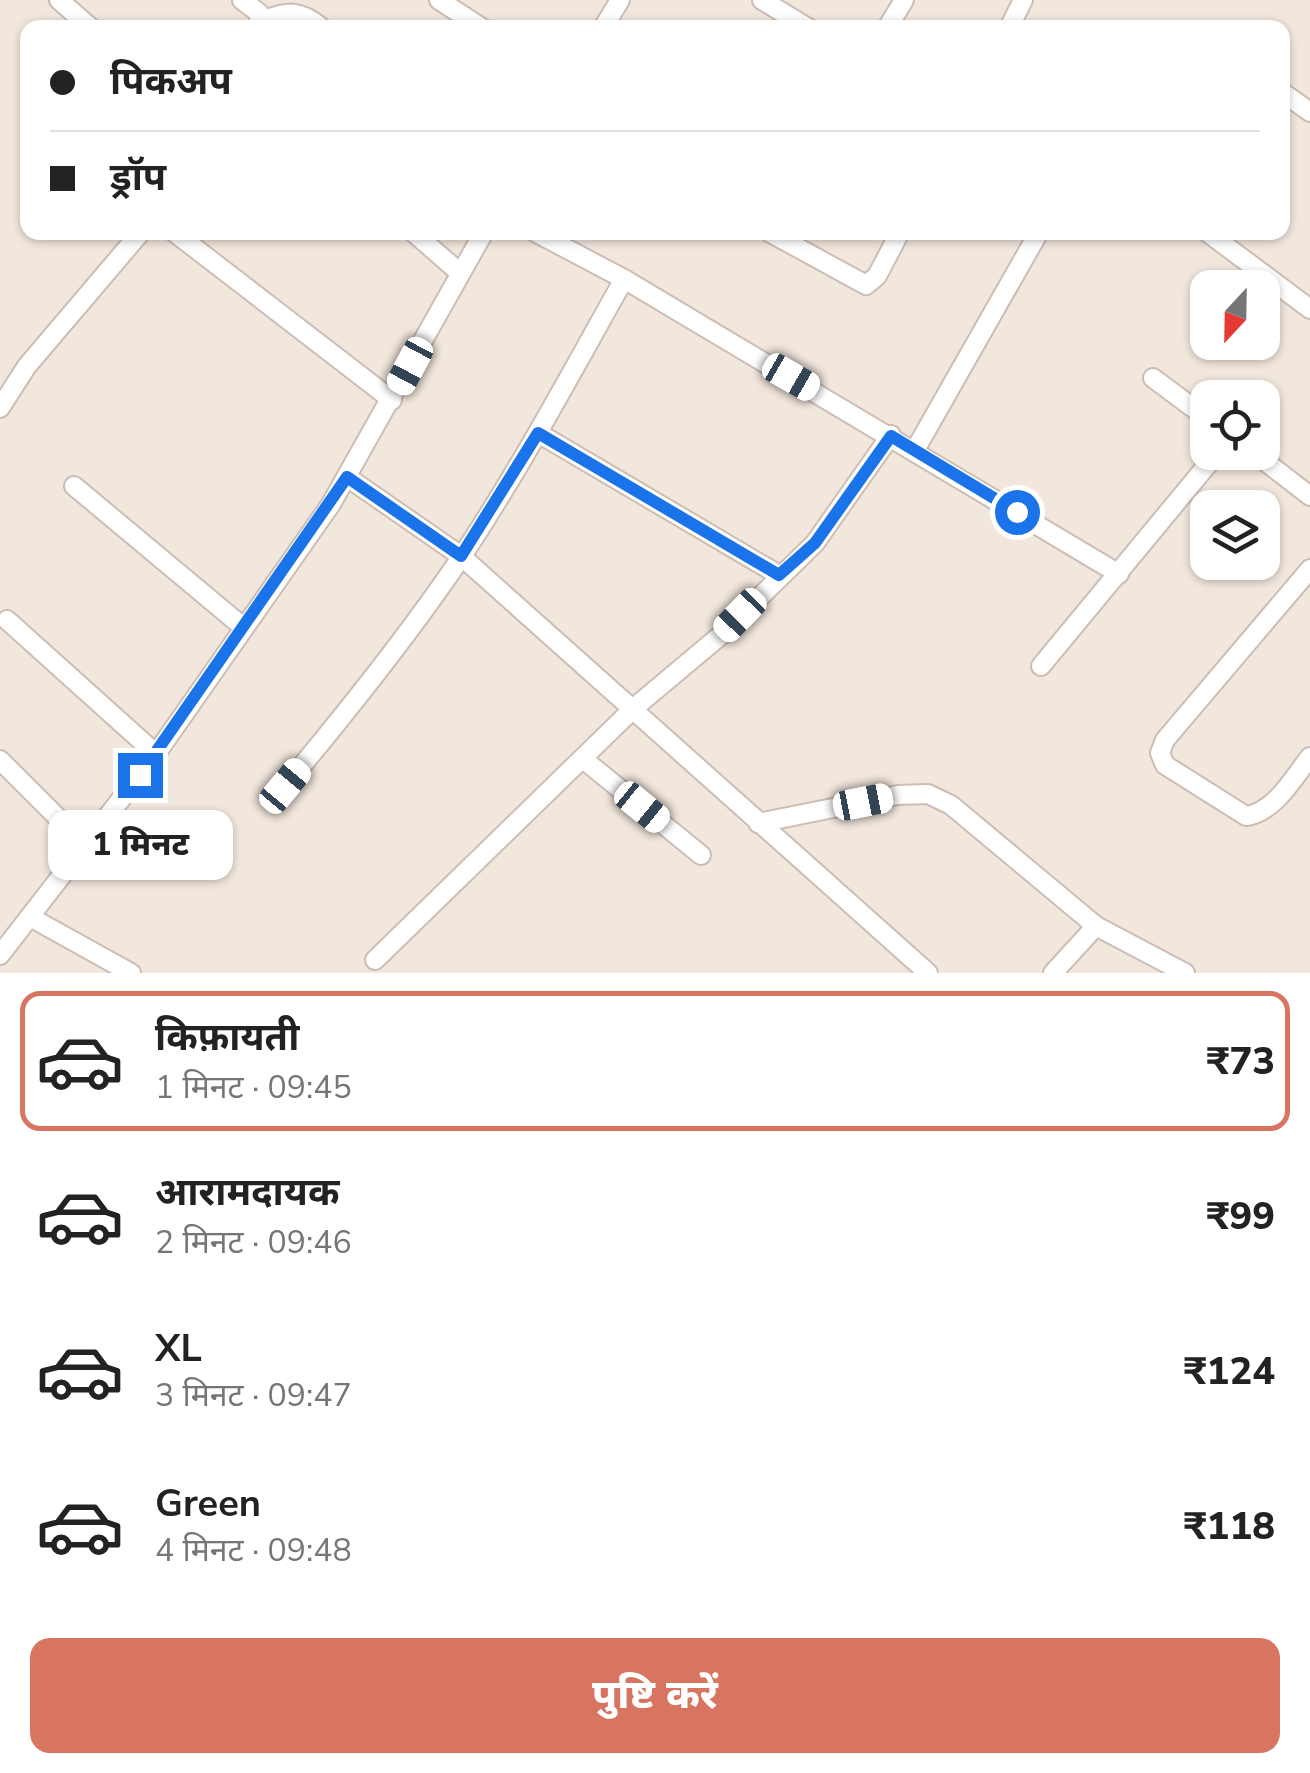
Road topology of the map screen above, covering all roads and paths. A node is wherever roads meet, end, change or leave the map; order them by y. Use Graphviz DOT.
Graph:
graph roads {
  1 [pos="59,0"];
  2 [pos="242,0"];
  3 [pos="440,0"];
  4 [pos="762,0"];
  5 [pos="784,6"];
  6 [pos="82,20"];
  7 [pos="258,20"];
  8 [pos="269,20"];
  9 [pos="311,20"];
  10 [pos="470,20"];
  11 [pos="134,240"];
  12 [pos="184,240"];
  13 [pos="422,240"];
  14 [pos="479,240"];
  15 [pos="549,240"];
  16 [pos="784,240"];
  17 [pos="896,240"];
  18 [pos="1034,240"];
  19 [pos="1218,240"];
  20 [pos="460,272"];
  21 [pos="624,279"];
  22 [pos="1310,309"];
  23 [pos="1153,378"];
  24 [pos="392,400"];
  25 [pos="1190,405"];
  26 [pos="0,408"];
  27 [pos="538,433"];
  28 [pos="891,436"];
  29 [pos="915,450"];
  30 [pos="1203,470"];
  31 [pos="1276,470"];
  32 [pos="347,477"];
  33 [pos="74,486"];
  34 [pos="1310,496"];
  35 [pos="461,556"];
  36 [pos="1310,569"];
  37 [pos="1119,574"];
  38 [pos="779,575"];
  39 [pos="7,620"];
  40 [pos="243,627"];
  41 [pos="1041,666"];
  42 [pos="635,707"];
  43 [pos="156,754"];
  44 [pos="1310,756"];
  45 [pos="583,759"];
  46 [pos="0,760"];
  47 [pos="285,786"];
  48 [pos="758,823"];
  49 [pos="84,844"];
  50 [pos="701,856"];
  51 [pos="30,917"];
  52 [pos="1096,926"];
  53 [pos="0,954"];
  54 [pos="375,960"];
  55 [pos="131,973"];
  56 [pos="928,973"];
  57 [pos="1053,973"];
  58 [pos="1186,973"];
  1 -- 6 [label="street"];
  2 -- 7 [label="street"];
  3 -- 10 [label="street"];
  4 -- 5 [label="street"];
  8 -- 9 [label="street"];
  11 -- 26 [label="street"];
  12 -- 24 [label="street"];
  13 -- 20 [label="street"];
  14 -- 20 [label="street"];
  15 -- 21 [label="street"];
  16 -- 17 [label="street"];
  18 -- 29 [label="street"];
  19 -- 22 [label="street"];
  20 -- 24 [label="street"];
  21 -- 27 [label="street"];
  21 -- 28 [label="street"];
  23 -- 25 [label="street"];
  24 -- 32 [label="street"];
  27 -- 35 [label="street"];
  27 -- 38 [label="street"];
  28 -- 29 [label="street"];
  28 -- 38 [label="street"];
  29 -- 37 [label="street"];
  30 -- 37 [label="street"];
  31 -- 34 [label="street"];
  32 -- 35 [label="street"];
  32 -- 40 [label="street"];
  33 -- 40 [label="street"];
  35 -- 42 [label="street"];
  35 -- 47 [label="street"];
  36 -- 44 [label="street"];
  37 -- 41 [label="street"];
  38 -- 42 [label="street"];
  39 -- 43 [label="street"];
  40 -- 43 [label="street"];
  42 -- 45 [label="street"];
  42 -- 48 [label="street"];
  43 -- 49 [label="street"];
  45 -- 50 [label="street"];
  45 -- 54 [label="street"];
  46 -- 49 [label="street"];
  48 -- 52 [label="street"];
  48 -- 56 [label="street"];
  49 -- 51 [label="street"];
  51 -- 53 [label="street"];
  51 -- 55 [label="street"];
  52 -- 57 [label="street"];
  52 -- 58 [label="street"];
}
